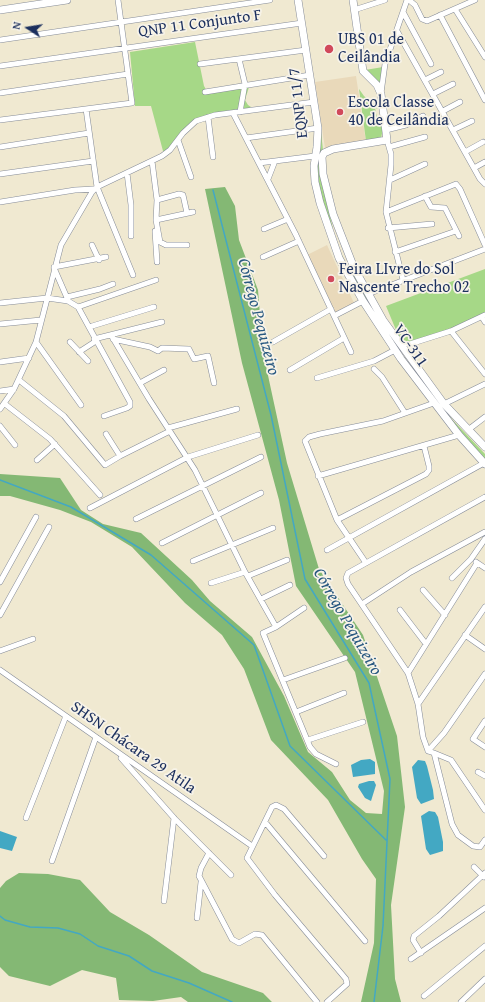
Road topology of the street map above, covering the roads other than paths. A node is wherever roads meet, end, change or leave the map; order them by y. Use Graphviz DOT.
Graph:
graph roads {
  1 [pos="67,0"];
  2 [pos="118,0"];
  3 [pos="270,0"];
  4 [pos="298,0"];
  5 [pos="353,0"];
  6 [pos="385,0"];
  7 [pos="408,0"];
  8 [pos="475,0"];
  9 [pos="24,3"];
  10 [pos="16,4"];
  11 [pos="455,8"];
  12 [pos="0,10"];
  13 [pos="354,10"];
  14 [pos="403,12"];
  15 [pos="440,15"];
  16 [pos="121,22"];
  17 [pos="302,23"];
  18 [pos="397,31"];
  19 [pos="0,40"];
  20 [pos="124,48"];
  21 [pos="306,50"];
  22 [pos="485,57"];
  23 [pos="239,59"];
  24 [pos="200,64"];
  25 [pos="431,64"];
  26 [pos="0,66"];
  27 [pos="441,72"];
  28 [pos="128,74"];
  29 [pos="310,75"];
  30 [pos="424,80"];
  31 [pos="245,84"];
  32 [pos="453,84"];
  33 [pos="205,92"];
  34 [pos="0,93"];
  35 [pos="381,94"];
  36 [pos="433,94"];
  37 [pos="485,100"];
  38 [pos="314,102"];
  39 [pos="460,102"];
  40 [pos="86,109"];
  41 [pos="443,111"];
  42 [pos="240,112"];
  43 [pos="233,113"];
  44 [pos="423,116"];
  45 [pos="208,117"];
  46 [pos="0,120"];
  47 [pos="472,121"];
  48 [pos="318,128"];
  49 [pos="386,130"];
  50 [pos="453,130"];
  51 [pos="89,133"];
  52 [pos="246,138"];
  53 [pos="425,138"];
  54 [pos="178,140"];
  55 [pos="483,142"];
  56 [pos="388,144"];
  57 [pos="0,147"];
  58 [pos="465,152"];
  59 [pos="315,156"];
  60 [pos="212,157"];
  61 [pos="93,160"];
  62 [pos="152,161"];
  63 [pos="275,161"];
  64 [pos="485,162"];
  65 [pos="259,163"];
  66 [pos="425,164"];
  67 [pos="474,168"];
  68 [pos="127,173"];
  69 [pos="0,174"];
  70 [pos="191,177"];
  71 [pos="268,179"];
  72 [pos="390,180"];
  73 [pos="485,184"];
  74 [pos="96,188"];
  75 [pos="426,196"];
  76 [pos="157,200"];
  77 [pos="0,202"];
  78 [pos="386,212"];
  79 [pos="288,219"];
  80 [pos="156,220"];
  81 [pos="432,224"];
  82 [pos="156,226"];
  83 [pos="388,228"];
  84 [pos="264,229"];
  85 [pos="338,230"];
  86 [pos="329,233"];
  87 [pos="131,236"];
  88 [pos="343,241"];
  89 [pos="299,242"];
  90 [pos="187,244"];
  91 [pos="334,244"];
  92 [pos="92,245"];
  93 [pos="485,245"];
  94 [pos="485,249"];
  95 [pos="395,252"];
  96 [pos="106,257"];
  97 [pos="263,257"];
  98 [pos="99,260"];
  99 [pos="157,262"];
  100 [pos="54,268"];
  101 [pos="133,275"];
  102 [pos="156,280"];
  103 [pos="403,280"];
  104 [pos="113,284"];
  105 [pos="368,294"];
  106 [pos="47,298"];
  107 [pos="67,299"];
  108 [pos="363,301"];
  109 [pos="0,303"];
  110 [pos="78,307"];
  111 [pos="154,307"];
  112 [pos="331,309"];
  113 [pos="334,316"];
  114 [pos="483,316"];
  115 [pos="41,320"];
  116 [pos="162,322"];
  117 [pos="485,322"];
  118 [pos="0,324"];
  119 [pos="89,327"];
  120 [pos="451,331"];
  121 [pos="112,337"];
  122 [pos="344,338"];
  123 [pos="95,340"];
  124 [pos="36,342"];
  125 [pos="70,342"];
  126 [pos="273,342"];
  127 [pos="410,344"];
  128 [pos="397,347"];
  129 [pos="79,352"];
  130 [pos="351,352"];
  131 [pos="405,352"];
  132 [pos="29,358"];
  133 [pos="88,361"];
  134 [pos="0,362"];
  135 [pos="374,369"];
  136 [pos="164,370"];
  137 [pos="290,370"];
  138 [pos="485,374"];
  139 [pos="317,378"];
  140 [pos="19,380"];
  141 [pos="140,383"];
  142 [pos="214,383"];
  143 [pos="485,384"];
  144 [pos="14,389"];
  145 [pos="0,391"];
  146 [pos="434,403"];
  147 [pos="5,404"];
  148 [pos="444,404"];
  149 [pos="81,405"];
  150 [pos="0,409"];
  151 [pos="237,409"];
  152 [pos="405,413"];
  153 [pos="104,416"];
  154 [pos="485,417"];
  155 [pos="0,426"];
  156 [pos="169,430"];
  157 [pos="468,430"];
  158 [pos="106,434"];
  159 [pos="258,435"];
  160 [pos="459,435"];
  161 [pos="55,444"];
  162 [pos="15,445"];
  163 [pos="424,446"];
  164 [pos="485,447"];
  165 [pos="120,456"];
  166 [pos="188,457"];
  167 [pos="261,458"];
  168 [pos="37,460"];
  169 [pos="484,463"];
  170 [pos="318,476"];
  171 [pos="203,486"];
  172 [pos="261,493"];
  173 [pos="100,495"];
  174 [pos="485,497"];
  175 [pos="90,508"];
  176 [pos="217,514"];
  177 [pos="36,517"];
  178 [pos="136,519"];
  179 [pos="337,520"];
  180 [pos="49,527"];
  181 [pos="273,528"];
  182 [pos="485,532"];
  183 [pos="348,538"];
  184 [pos="485,539"];
  185 [pos="162,543"];
  186 [pos="231,544"];
  187 [pos="327,550"];
  188 [pos="471,559"];
  189 [pos="287,560"];
  190 [pos="194,561"];
  191 [pos="366,563"];
  192 [pos="477,564"];
  193 [pos="485,568"];
  194 [pos="247,574"];
  195 [pos="452,578"];
  196 [pos="0,582"];
  197 [pos="211,583"];
  198 [pos="290,585"];
  199 [pos="424,590"];
  200 [pos="261,599"];
  201 [pos="362,604"];
  202 [pos="485,607"];
  203 [pos="304,608"];
  204 [pos="400,610"];
  205 [pos="1,612"];
  206 [pos="445,615"];
  207 [pos="276,627"];
  208 [pos="465,635"];
  209 [pos="33,638"];
  210 [pos="426,644"];
  211 [pos="485,649"];
  212 [pos="0,651"];
  213 [pos="345,658"];
  214 [pos="0,670"];
  215 [pos="408,673"];
  216 [pos="485,674"];
  217 [pos="283,680"];
  218 [pos="344,693"];
  219 [pos="418,704"];
  220 [pos="296,712"];
  221 [pos="66,716"];
  222 [pos="485,721"];
  223 [pos="363,722"];
  224 [pos="96,737"];
  225 [pos="308,740"];
  226 [pos="485,747"];
  227 [pos="428,751"];
  228 [pos="117,753"];
  229 [pos="434,753"];
  230 [pos="336,764"];
  231 [pos="478,772"];
  232 [pos="485,776"];
  233 [pos="485,810"];
  234 [pos="26,818"];
  235 [pos="174,818"];
  236 [pos="265,822"];
  237 [pos="485,840"];
  238 [pos="252,846"];
  239 [pos="210,853"];
  240 [pos="324,856"];
  241 [pos="52,861"];
  242 [pos="474,867"];
  243 [pos="231,875"];
  244 [pos="484,875"];
  245 [pos="201,882"];
  246 [pos="164,901"];
  247 [pos="485,908"];
  248 [pos="197,918"];
  249 [pos="365,942"];
  250 [pos="485,946"];
  251 [pos="421,953"];
  252 [pos="411,959"];
  253 [pos="485,979"];
  254 [pos="424,996"];
  255 [pos="317,1002"];
  256 [pos="327,1002"];
  257 [pos="461,1002"];
  1 -- 9 [label="main road"];
  2 -- 16 [label="street"];
  3 -- 16 [label="street"];
  4 -- 17 [label="main road, EQNP 11/7"];
  5 -- 13 [label="main road"];
  6 -- 13 [label="street"];
  7 -- 14 [label="street"];
  7 -- 15 [label="street"];
  8 -- 11 [label="street"];
  9 -- 10 [label="main road"];
  10 -- 12 [label="main road"];
  11 -- 15 [label="street"];
  11 -- 22 [label="street"];
  13 -- 35 [label="main road"];
  14 -- 18 [label="street"];
  14 -- 25 [label="street"];
  15 -- 37 [label="street"];
  16 -- 19 [label="street"];
  16 -- 20 [label="street"];
  17 -- 20 [label="street, QNP 11 Conjunto F"];
  17 -- 21 [label="main road, EQNP 11/7"];
  18 -- 30 [label="street"];
  18 -- 35 [label="street"];
  20 -- 26 [label="street, QNP 11 Conjunto F"];
  20 -- 28 [label="street"];
  21 -- 23 [label="street"];
  21 -- 29 [label="main road, EQNP 11/7"];
  23 -- 24 [label="street"];
  23 -- 31 [label="street"];
  27 -- 30 [label="street"];
  28 -- 34 [label="street"];
  28 -- 40 [label="street"];
  29 -- 31 [label="street"];
  29 -- 38 [label="main road, EQNP 11/7"];
  30 -- 36 [label="street"];
  31 -- 33 [label="street"];
  31 -- 42 [label="street"];
  32 -- 36 [label="street"];
  35 -- 49 [label="main road"];
  36 -- 41 [label="street"];
  38 -- 42 [label="street"];
  38 -- 48 [label="main road, EQNP 11/7"];
  39 -- 41 [label="street"];
  40 -- 46 [label="street"];
  40 -- 51 [label="street"];
  41 -- 50 [label="street"];
  42 -- 43 [label="street"];
  43 -- 45 [label="street"];
  43 -- 52 [label="street"];
  44 -- 49 [label="street"];
  45 -- 54 [label="street"];
  45 -- 60 [label="street"];
  47 -- 50 [label="street"];
  48 -- 52 [label="street"];
  48 -- 59 [label="main road, EQNP 11/7"];
  49 -- 56 [label="main road"];
  50 -- 58 [label="street"];
  51 -- 57 [label="street"];
  51 -- 61 [label="street"];
  52 -- 65 [label="street"];
  53 -- 56 [label="street"];
  54 -- 62 [label="street"];
  54 -- 70 [label="street"];
  55 -- 58 [label="street"];
  56 -- 72 [label="street"];
  56 -- 85 [label="main road"];
  58 -- 67 [label="street"];
  59 -- 63 [label="street"];
  59 -- 86 [label="main road, EQNP 11/7"];
  61 -- 69 [label="street"];
  61 -- 74 [label="street"];
  62 -- 68 [label="street"];
  62 -- 76 [label="street"];
  63 -- 65 [label="street"];
  63 -- 71 [label="street"];
  64 -- 67 [label="street"];
  65 -- 71 [label="street"];
  66 -- 72 [label="street"];
  67 -- 73 [label="street"];
  68 -- 74 [label="street"];
  68 -- 87 [label="street"];
  71 -- 79 [label="street"];
  72 -- 78 [label="street"];
  74 -- 77 [label="street"];
  74 -- 100 [label="street"];
  74 -- 101 [label="street"];
  75 -- 78 [label="street"];
  75 -- 93 [label="street"];
  75 -- 95 [label="street"];
  76 -- 80 [label="street"];
  76 -- 80 [label="street"];
  78 -- 83 [label="street"];
  79 -- 84 [label="street"];
  79 -- 89 [label="street"];
  80 -- 82 [label="street"];
  81 -- 83 [label="street"];
  82 -- 90 [label="street"];
  82 -- 99 [label="street"];
  83 -- 95 [label="street"];
  85 -- 86 [label="main road"];
  85 -- 88 [label="main road"];
  86 -- 91 [label="main road, VC-311"];
  88 -- 91 [label="main road"];
  88 -- 105 [label="main road"];
  89 -- 97 [label="street"];
  89 -- 112 [label="street"];
  91 -- 108 [label="main road, VC-311"];
  92 -- 98 [label="street"];
  94 -- 103 [label="street"];
  95 -- 103 [label="street"];
  96 -- 98 [label="street"];
  98 -- 100 [label="street"];
  100 -- 106 [label="street"];
  100 -- 107 [label="street"];
  102 -- 110 [label="street"];
  103 -- 105 [label="street"];
  104 -- 107 [label="street"];
  105 -- 128 [label="main road"];
  106 -- 107 [label="street"];
  106 -- 109 [label="street"];
  106 -- 115 [label="street"];
  107 -- 110 [label="street"];
  108 -- 113 [label="street"];
  108 -- 128 [label="main road, VC-311"];
  110 -- 119 [label="street"];
  111 -- 119 [label="street"];
  112 -- 113 [label="street"];
  112 -- 126 [label="street"];
  113 -- 122 [label="street"];
  114 -- 117 [label="street"];
  114 -- 120 [label="street"];
  115 -- 118 [label="street"];
  115 -- 124 [label="street"];
  116 -- 121 [label="street"];
  119 -- 123 [label="street"];
  120 -- 127 [label="street"];
  120 -- 138 [label="street"];
  121 -- 123 [label="street"];
  121 -- 141 [label="street"];
  121 -- 142 [label="street"];
  122 -- 130 [label="street"];
  122 -- 137 [label="street"];
  123 -- 129 [label="street"];
  123 -- 153 [label="street"];
  124 -- 132 [label="street"];
  124 -- 149 [label="street"];
  125 -- 129 [label="street"];
  127 -- 128 [label="street"];
  127 -- 131 [label="street"];
  128 -- 131 [label="main road"];
  128 -- 139 [label="street"];
  128 -- 146 [label="main road, VC-311"];
  129 -- 133 [label="street"];
  131 -- 148 [label="main road"];
  132 -- 134 [label="street"];
  132 -- 140 [label="street"];
  135 -- 152 [label="street"];
  136 -- 141 [label="street"];
  140 -- 144 [label="street"];
  140 -- 165 [label="street"];
  141 -- 156 [label="street"];
  143 -- 148 [label="street"];
  144 -- 145 [label="street"];
  144 -- 147 [label="street"];
  146 -- 152 [label="street"];
  146 -- 160 [label="main road, VC-311"];
  147 -- 150 [label="street"];
  147 -- 161 [label="street"];
  148 -- 157 [label="main road"];
  151 -- 156 [label="street"];
  152 -- 170 [label="street"];
  154 -- 157 [label="street"];
  155 -- 162 [label="street"];
  156 -- 165 [label="street"];
  156 -- 166 [label="street"];
  157 -- 164 [label="main road"];
  158 -- 165 [label="street"];
  159 -- 166 [label="street"];
  160 -- 163 [label="street"];
  160 -- 169 [label="main road, VC-311"];
  161 -- 168 [label="street"];
  161 -- 173 [label="street"];
  163 -- 170 [label="street"];
  163 -- 179 [label="street"];
  166 -- 171 [label="street"];
  166 -- 175 [label="street"];
  167 -- 171 [label="street"];
  169 -- 183 [label="street"];
  170 -- 179 [label="street"];
  171 -- 176 [label="street"];
  171 -- 178 [label="street"];
  172 -- 176 [label="street"];
  174 -- 191 [label="street"];
  176 -- 185 [label="street"];
  176 -- 186 [label="street"];
  177 -- 196 [label="street"];
  179 -- 183 [label="street"];
  180 -- 205 [label="street"];
  181 -- 186 [label="street"];
  182 -- 201 [label="street"];
  183 -- 187 [label="street"];
  183 -- 191 [label="street"];
  184 -- 188 [label="street"];
  186 -- 190 [label="street"];
  186 -- 194 [label="street"];
  188 -- 192 [label="street"];
  188 -- 195 [label="street"];
  189 -- 194 [label="street"];
  191 -- 201 [label="street"];
  192 -- 193 [label="street"];
  192 -- 206 [label="street"];
  194 -- 197 [label="street"];
  194 -- 200 [label="street"];
  198 -- 200 [label="street"];
  199 -- 206 [label="street"];
  200 -- 207 [label="street"];
  201 -- 215 [label="street"];
  202 -- 208 [label="street"];
  203 -- 207 [label="street"];
  204 -- 210 [label="street"];
  206 -- 210 [label="street"];
  207 -- 217 [label="street"];
  208 -- 211 [label="street"];
  208 -- 219 [label="street"];
  209 -- 212 [label="street"];
  210 -- 215 [label="street"];
  213 -- 217 [label="street"];
  214 -- 221 [label="street, SHSN Chácara 29 Atila"];
  215 -- 219 [label="street"];
  216 -- 227 [label="street"];
  217 -- 220 [label="street"];
  218 -- 220 [label="street"];
  219 -- 227 [label="street"];
  220 -- 225 [label="street"];
  221 -- 224 [label="street, SHSN Chácara 29 Atila"];
  221 -- 234 [label="street"];
  222 -- 226 [label="street"];
  223 -- 225 [label="street"];
  224 -- 228 [label="street, SHSN Chácara 29 Atila"];
  224 -- 241 [label="street"];
  225 -- 230 [label="street"];
  227 -- 229 [label="street"];
  228 -- 235 [label="street"];
  228 -- 238 [label="street, SHSN Chácara 29 Atila"];
  229 -- 233 [label="street"];
  229 -- 237 [label="street"];
  231 -- 232 [label="street"];
  235 -- 239 [label="street"];
  235 -- 246 [label="street"];
  236 -- 238 [label="street"];
  236 -- 240 [label="street"];
  236 -- 249 [label="street"];
  238 -- 256 [label="street"];
  239 -- 243 [label="street"];
  239 -- 245 [label="street"];
  242 -- 244 [label="street"];
  244 -- 251 [label="street"];
  245 -- 248 [label="street"];
  245 -- 255 [label="street"];
  247 -- 251 [label="street"];
  250 -- 254 [label="street"];
  251 -- 252 [label="street"];
  253 -- 257 [label="street"];
}
